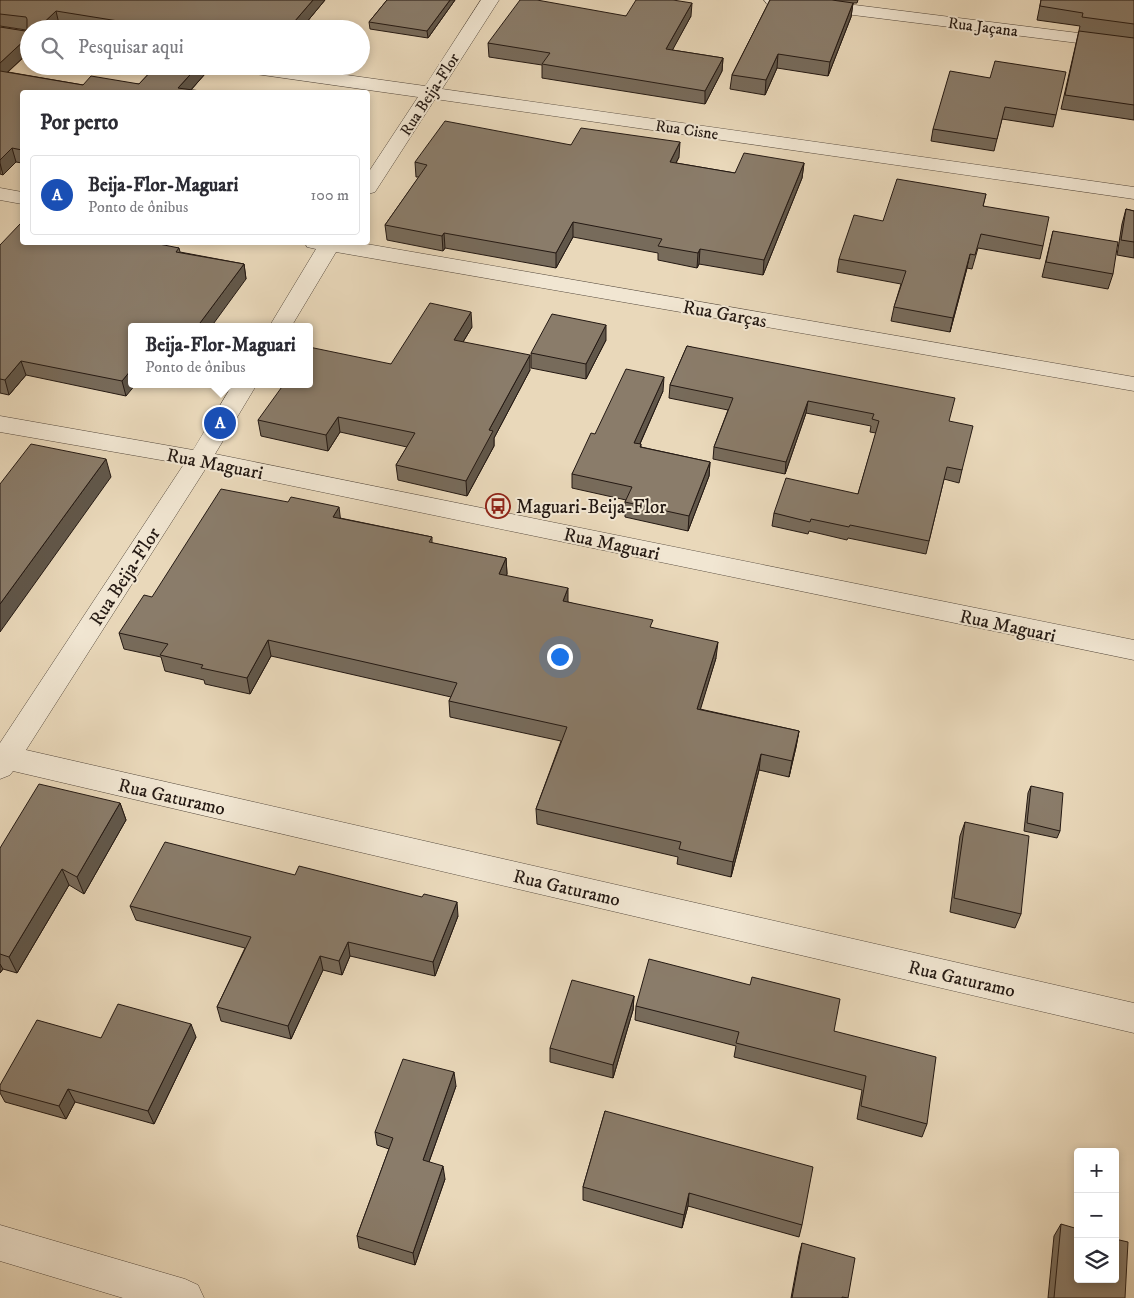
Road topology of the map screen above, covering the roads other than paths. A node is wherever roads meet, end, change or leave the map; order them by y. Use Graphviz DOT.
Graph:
graph roads {
  1 [pos="490,0"];
  2 [pos="773,0"];
  3 [pos="1134,45"];
  4 [pos="304,75"];
  5 [pos="431,93"];
  6 [pos="370,185"];
  7 [pos="1134,193"];
  8 [pos="0,194"];
  9 [pos="20,198"];
  10 [pos="324,245"];
  11 [pos="336,245"];
  12 [pos="282,323"];
  13 [pos="1134,384"];
  14 [pos="243,388"];
  15 [pos="0,424"];
  16 [pos="200,459"];
  17 [pos="1134,650"];
  18 [pos="2,760"];
  19 [pos="1134,1018"];
  20 [pos="0,1244"];
  21 [pos="185,1298"];
  1 -- 5 [label="street, Rua Beija-Flor"];
  2 -- 3 [label="street, Rua Jaçana"];
  4 -- 5 [label="street, Rua Cisne"];
  5 -- 6 [label="street, Rua Beija-Flor"];
  5 -- 7 [label="street, Rua Cisne"];
  8 -- 9 [label="street"];
  10 -- 12 [label="street"];
  11 -- 13 [label="street, Rua Garças"];
  14 -- 16 [label="street, Rua Beija-Flor"];
  15 -- 16 [label="street, Rua Maguari"];
  16 -- 17 [label="street, Rua Maguari"];
  16 -- 18 [label="street, Rua Beija-Flor"];
  18 -- 19 [label="street, Rua Gaturamo"];
  20 -- 21 [label="street"];
}
